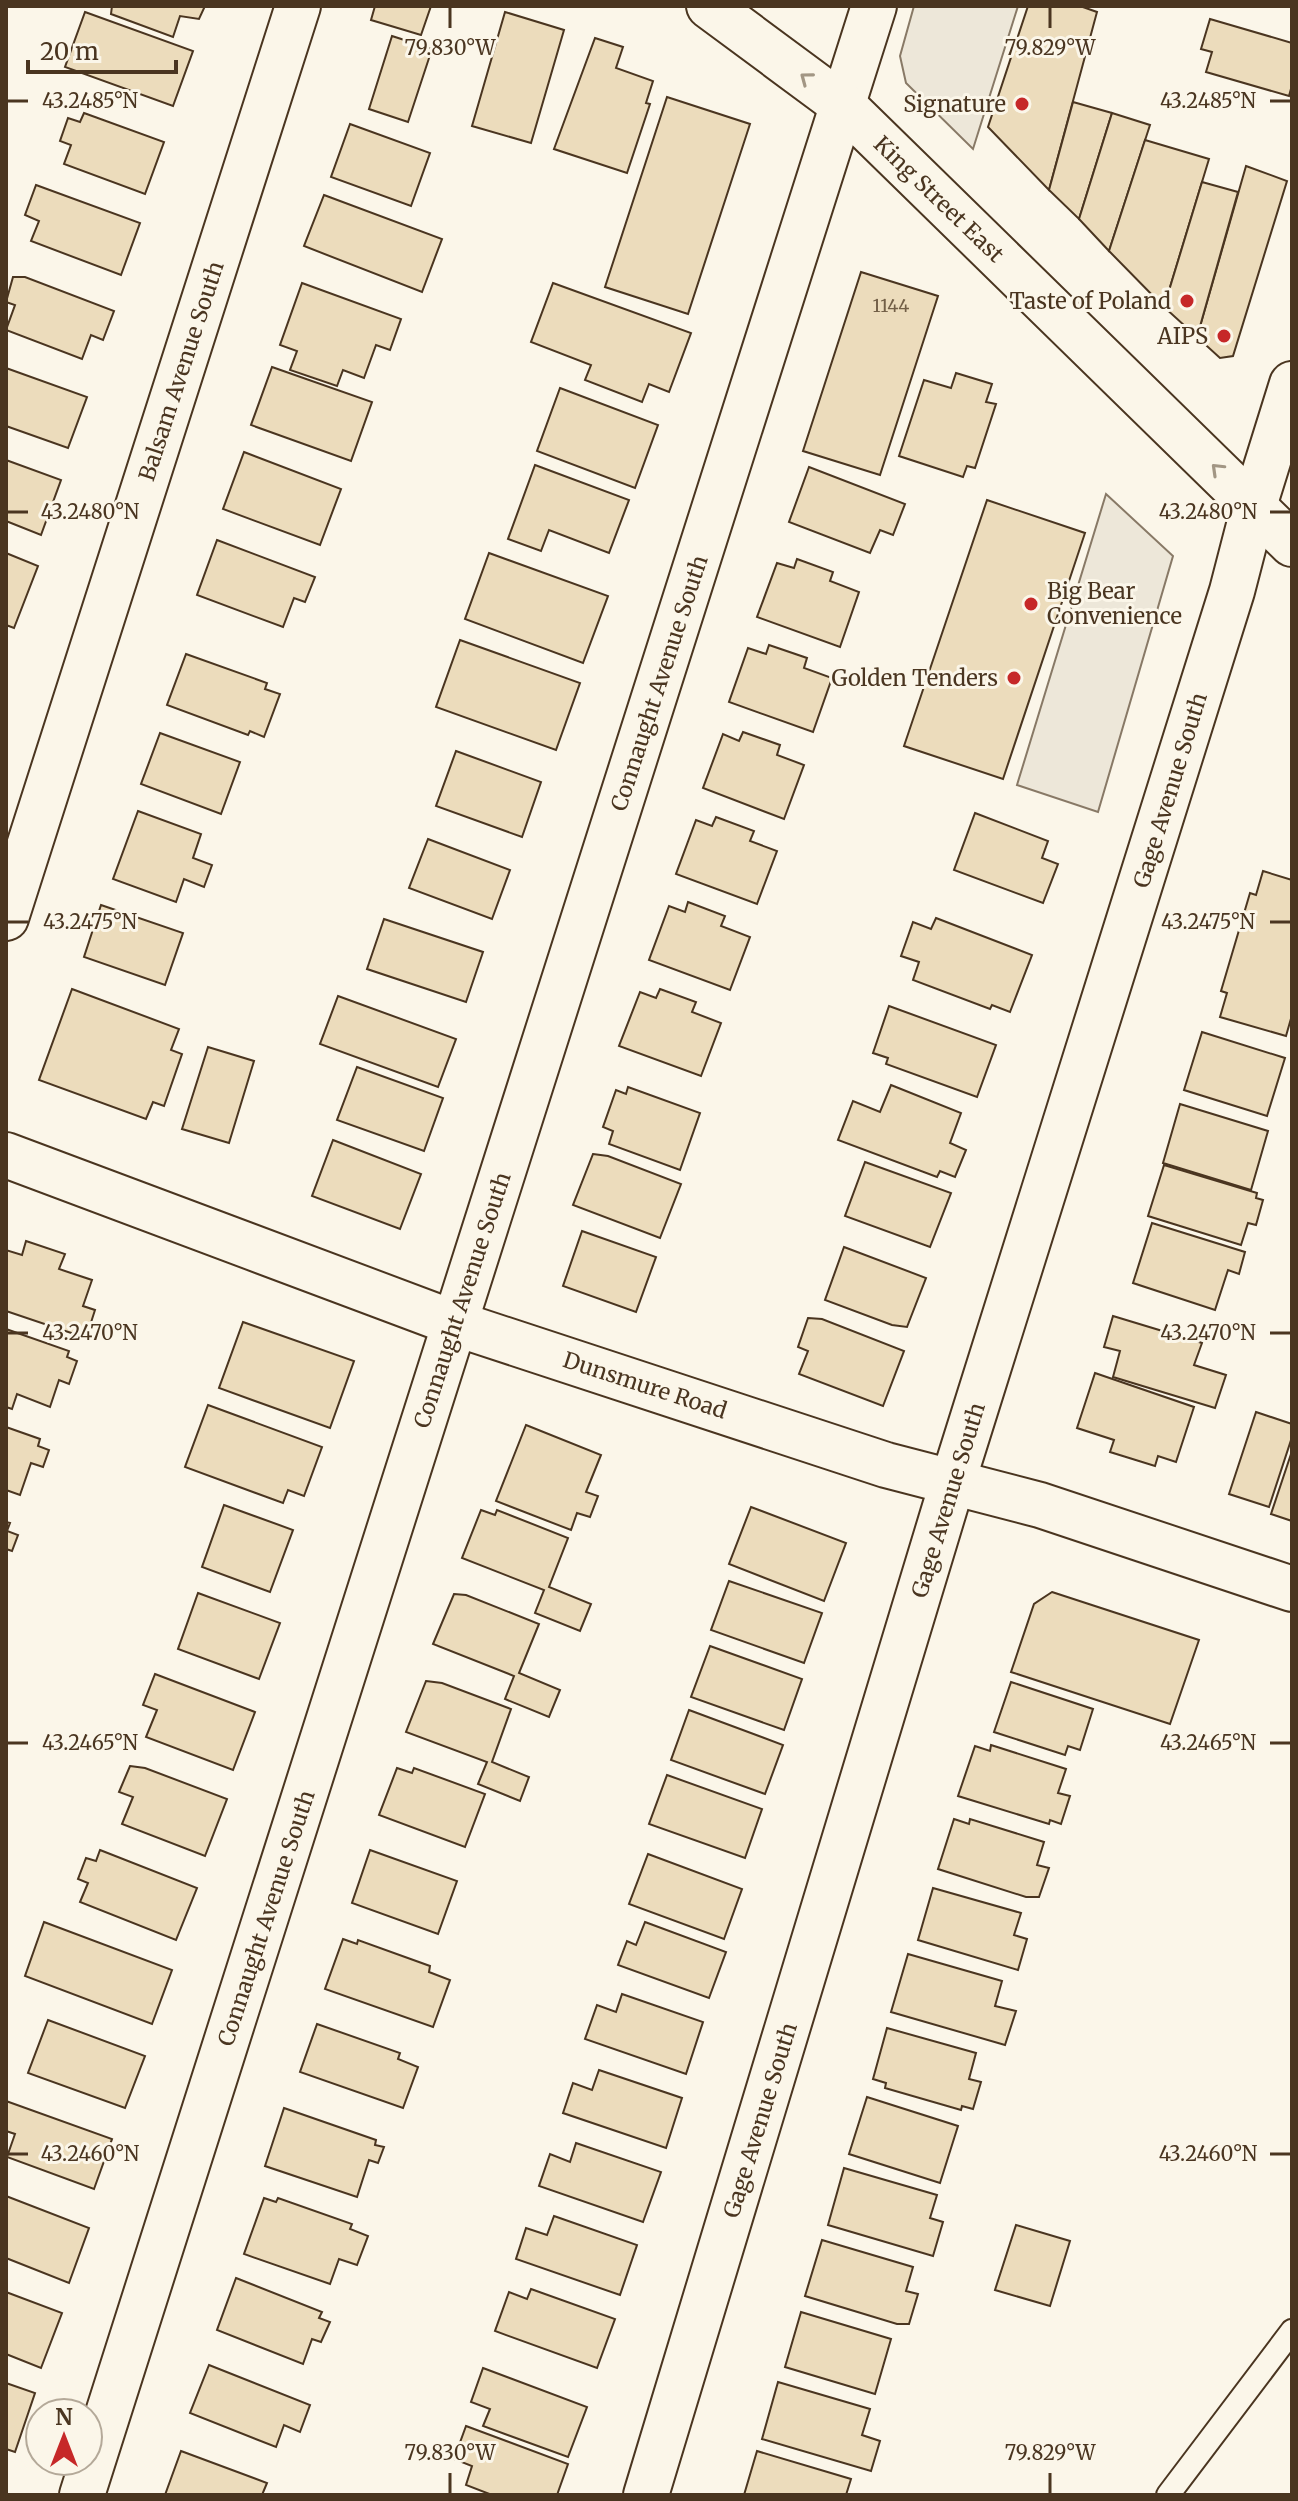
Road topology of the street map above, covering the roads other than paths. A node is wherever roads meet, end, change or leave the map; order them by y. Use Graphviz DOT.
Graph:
graph roads {
  1 [pos="298,6"];
  2 [pos="709,6"];
  3 [pos="874,6"];
  4 [pos="844,106"];
  5 [pos="1292,384"];
  6 [pos="1254,506"];
  7 [pos="1292,544"];
  8 [pos="6,918"];
  9 [pos="6,1155"];
  10 [pos="454,1323"];
  11 [pos="952,1484"];
  12 [pos="1292,1589"];
  13 [pos="1292,2331"];
  14 [pos="82,2495"];
  15 [pos="646,2495"];
  16 [pos="1168,2495"];
  1 -- 8 [label="street, Balsam Avenue South"];
  4 -- 2 [label="street, King Street East, one-way"];
  3 -- 4 [label="street, Connaught Avenue South"];
  6 -- 4 [label="street, King Street East, one-way"];
  4 -- 10 [label="street, Connaught Avenue South"];
  5 -- 6 [label="street, Gage Avenue South"];
  6 -- 7 [label="street, King Street East"];
  6 -- 11 [label="street, Gage Avenue South"];
  9 -- 10 [label="street, Dunsmure Road"];
  10 -- 11 [label="street, Dunsmure Road"];
  10 -- 14 [label="street, Connaught Avenue South"];
  11 -- 12 [label="street, Dunsmure Road"];
  11 -- 15 [label="street, Gage Avenue South"];
  13 -- 16 [label="lane"];
}
